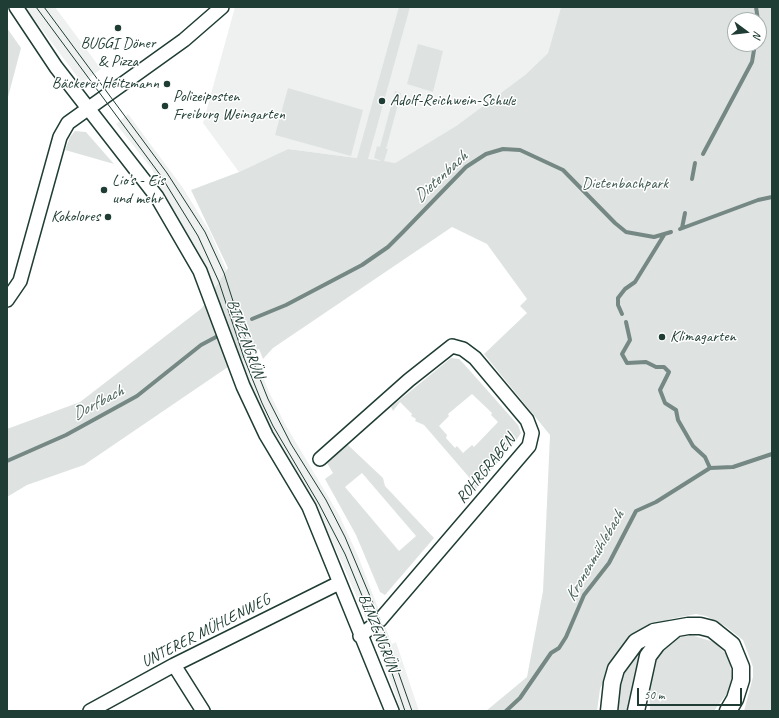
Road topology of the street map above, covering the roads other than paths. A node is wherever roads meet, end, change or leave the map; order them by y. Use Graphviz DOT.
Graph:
graph roads {
  1 [pos="16,7"];
  2 [pos="222,7"];
  3 [pos="87,108"];
  4 [pos="7,300"];
  5 [pos="320,459"];
  6 [pos="339,583"];
  7 [pos="676,628"];
  8 [pos="360,636"];
  9 [pos="174,665"];
  10 [pos="90,711"];
  11 [pos="203,711"];
  12 [pos="392,711"];
  13 [pos="609,711"];
  14 [pos="636,711"];
  15 [pos="728,711"];
  1 -- 3 [label="street, BINZENGRÜN"];
  2 -- 3 [label="street"];
  3 -- 4 [label="street"];
  3 -- 6 [label="street, BINZENGRÜN"];
  5 -- 8 [label="street, ROHRGRABEN"];
  6 -- 8 [label="street, BINZENGRÜN"];
  6 -- 9 [label="street, UNTERER MÜHLENWEG"];
  7 -- 13 [label="street"];
  7 -- 14 [label="street"];
  7 -- 15 [label="street"];
  8 -- 12 [label="street, BINZENGRÜN"];
  9 -- 10 [label="street, UNTERER MÜHLENWEG"];
  9 -- 11 [label="street"];
}
